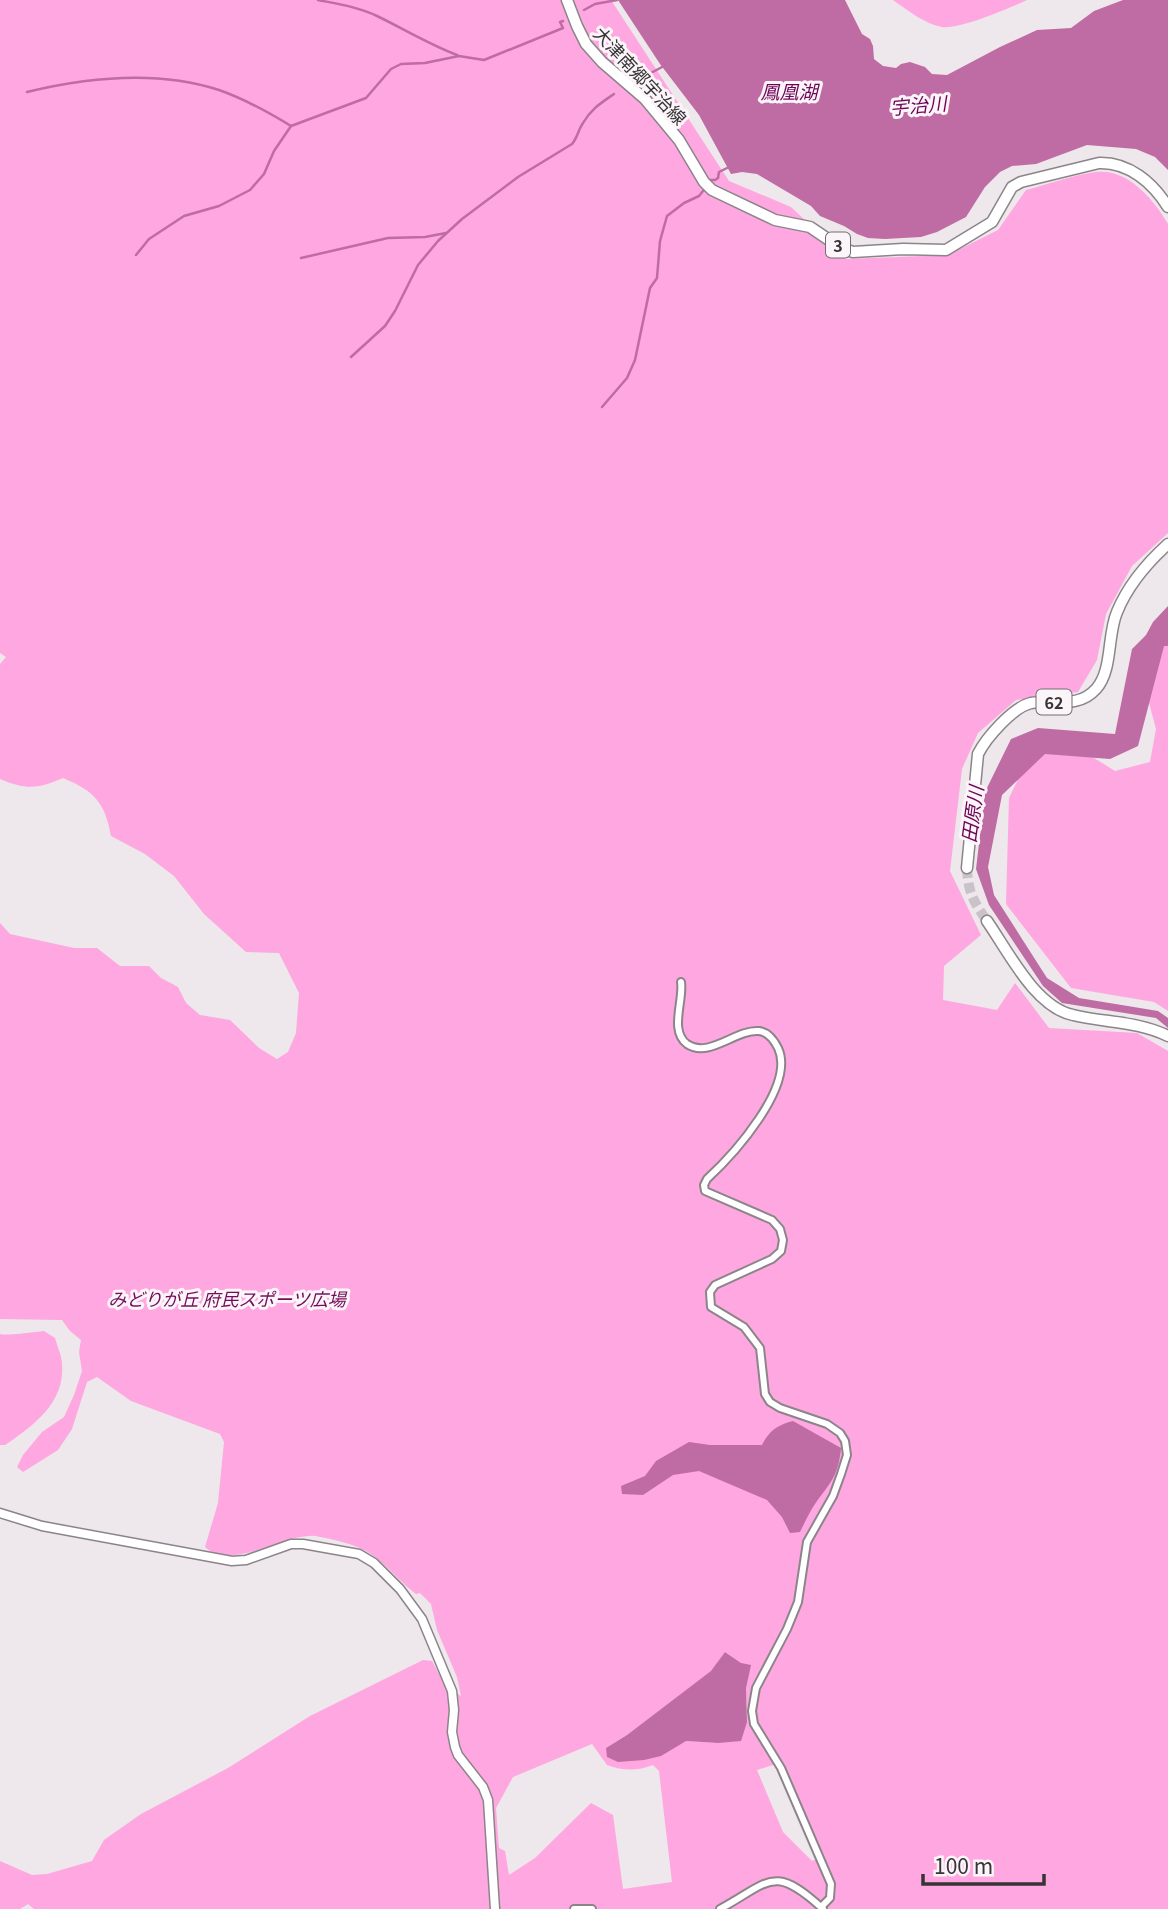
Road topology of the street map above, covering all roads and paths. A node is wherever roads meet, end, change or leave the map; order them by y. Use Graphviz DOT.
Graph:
graph roads {
  1 [pos="568,0"];
  2 [pos="1168,207"];
  3 [pos="1168,544"];
  4 [pos="967,867"];
  5 [pos="987,920"];
  6 [pos="681,982"];
  7 [pos="1168,1036"];
  8 [pos="0,1513"];
  9 [pos="822,1908"];
  10 [pos="495,1909"];
  11 [pos="574,1909"];
  12 [pos="592,1909"];
  13 [pos="720,1909"];
  1 -- 2 [label="main road, 大津南郷宇治線 / 3"];
  3 -- 4 [label="main road, 62"];
  5 -- 7 [label="main road"];
  6 -- 9 [label="street"];
  8 -- 10 [label="street"];
  9 -- 13 [label="street"];
  11 -- 12 [label="street"];
}
